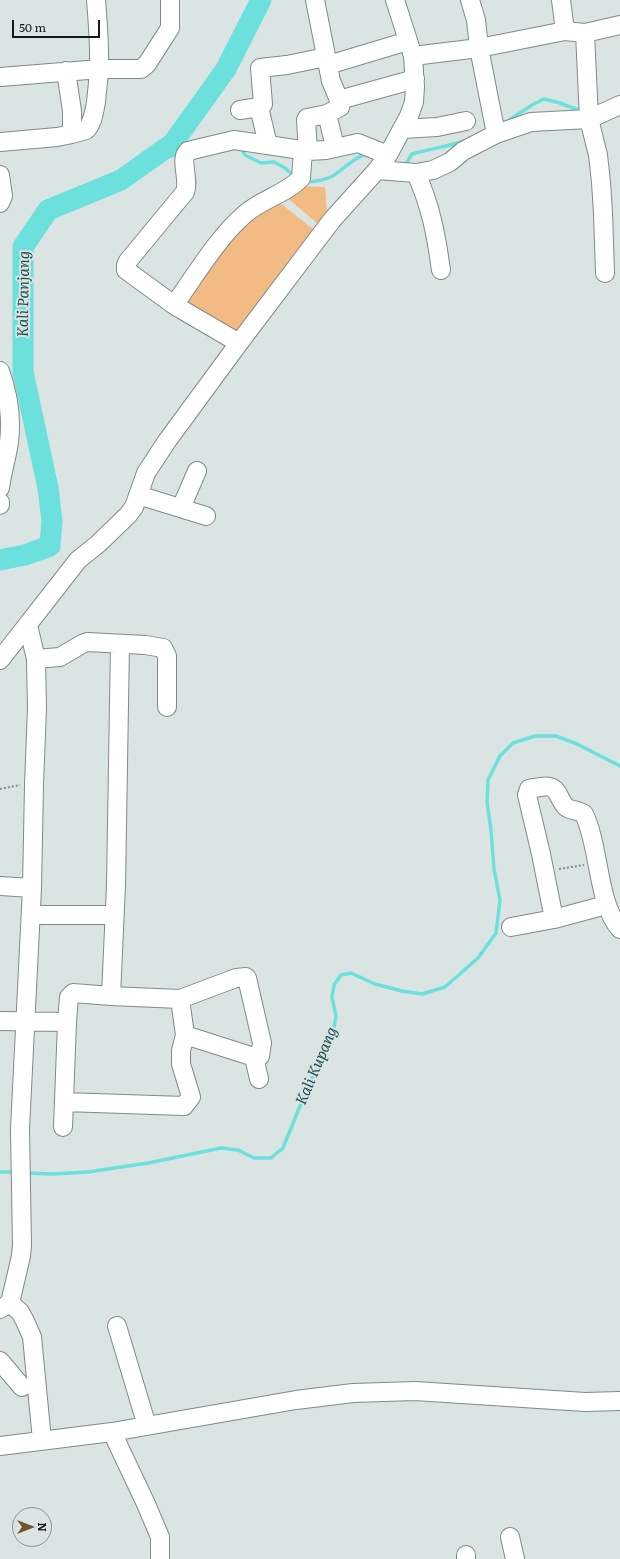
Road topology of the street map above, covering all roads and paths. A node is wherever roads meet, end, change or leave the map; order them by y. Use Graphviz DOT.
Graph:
graph roads {
  1 [pos="96,0"];
  2 [pos="170,0"];
  3 [pos="315,0"];
  4 [pos="395,0"];
  5 [pos="470,0"];
  6 [pos="561,0"];
  7 [pos="620,25"];
  8 [pos="565,31"];
  9 [pos="585,33"];
  10 [pos="411,48"];
  11 [pos="479,48"];
  12 [pos="327,61"];
  13 [pos="100,69"];
  14 [pos="66,71"];
  15 [pos="0,77"];
  16 [pos="415,79"];
  17 [pos="339,100"];
  18 [pos="620,105"];
  19 [pos="259,107"];
  20 [pos="240,110"];
  21 [pos="327,114"];
  22 [pos="589,119"];
  23 [pos="466,121"];
  24 [pos="402,129"];
  25 [pos="72,134"];
  26 [pos="496,134"];
  27 [pos="0,142"];
  28 [pos="268,145"];
  29 [pos="335,147"];
  30 [pos="305,150"];
  31 [pos="383,162"];
  32 [pos="416,173"];
  33 [pos="0,175"];
  34 [pos="0,203"];
  35 [pos="441,270"];
  36 [pos="605,273"];
  37 [pos="174,305"];
  38 [pos="239,343"];
  39 [pos="0,371"];
  40 [pos="197,471"];
  41 [pos="0,486"];
  42 [pos="138,495"];
  43 [pos="0,502"];
  44 [pos="0,505"];
  45 [pos="181,508"];
  46 [pos="206,516"];
  47 [pos="28,625"];
  48 [pos="120,644"];
  49 [pos="36,659"];
  50 [pos="0,660"];
  51 [pos="167,707"];
  52 [pos="34,785"];
  53 [pos="0,789"];
  54 [pos="598,864"];
  55 [pos="544,871"];
  56 [pos="0,886"];
  57 [pos="32,888"];
  58 [pos="606,905"];
  59 [pos="31,915"];
  60 [pos="114,916"];
  61 [pos="554,919"];
  62 [pos="511,927"];
  63 [pos="620,929"];
  64 [pos="111,996"];
  65 [pos="180,999"];
  66 [pos="0,1021"];
  67 [pos="25,1021"];
  68 [pos="67,1022"];
  69 [pos="185,1035"];
  70 [pos="254,1057"];
  71 [pos="259,1079"];
  72 [pos="64,1102"];
  73 [pos="63,1127"];
  74 [pos="5,1306"];
  75 [pos="117,1326"];
  76 [pos="0,1361"];
  77 [pos="22,1387"];
  78 [pos="620,1401"];
  79 [pos="147,1426"];
  80 [pos="112,1432"];
  81 [pos="42,1440"];
  82 [pos="0,1445"];
  83 [pos="510,1537"];
  84 [pos="160,1559"];
  85 [pos="514,1559"];
  1 -- 13 [label="street"];
  2 -- 13 [label="street"];
  3 -- 12 [label="street"];
  4 -- 10 [label="street"];
  5 -- 11 [label="street"];
  6 -- 8 [label="street"];
  7 -- 9 [label="street"];
  8 -- 9 [label="street"];
  8 -- 11 [label="street"];
  9 -- 22 [label="street"];
  10 -- 11 [label="street"];
  10 -- 12 [label="street"];
  10 -- 16 [label="street"];
  11 -- 26 [label="street"];
  12 -- 17 [label="street"];
  12 -- 19 [label="street"];
  13 -- 14 [label="street"];
  13 -- 25 [label="street"];
  14 -- 15 [label="street"];
  14 -- 25 [label="street"];
  16 -- 17 [label="street"];
  16 -- 24 [label="street"];
  17 -- 21 [label="street"];
  18 -- 22 [label="street"];
  19 -- 20 [label="street"];
  19 -- 28 [label="street"];
  21 -- 29 [label="street"];
  21 -- 30 [label="street"];
  22 -- 26 [label="street"];
  22 -- 36 [label="street"];
  23 -- 24 [label="street"];
  24 -- 31 [label="street"];
  25 -- 27 [label="street"];
  26 -- 32 [label="street"];
  28 -- 30 [label="street"];
  28 -- 37 [label="street"];
  29 -- 30 [label="street"];
  29 -- 31 [label="street"];
  30 -- 37 [label="street"];
  31 -- 32 [label="street"];
  31 -- 38 [label="street"];
  32 -- 35 [label="street"];
  33 -- 34 [label="street"];
  37 -- 38 [label="street"];
  38 -- 42 [label="street"];
  39 -- 41 [label="street"];
  40 -- 45 [label="street"];
  42 -- 45 [label="street"];
  42 -- 47 [label="street"];
  43 -- 44 [label="street"];
  45 -- 46 [label="street"];
  47 -- 49 [label="street"];
  47 -- 50 [label="street"];
  48 -- 49 [label="street"];
  48 -- 51 [label="street"];
  48 -- 60 [label="street"];
  49 -- 52 [label="street"];
  52 -- 53 [label="path"];
  52 -- 57 [label="street"];
  54 -- 55 [label="path"];
  54 -- 55 [label="street"];
  54 -- 58 [label="street"];
  55 -- 61 [label="street"];
  56 -- 57 [label="street"];
  57 -- 59 [label="street"];
  58 -- 61 [label="street"];
  58 -- 63 [label="street"];
  59 -- 60 [label="street"];
  59 -- 67 [label="street"];
  60 -- 64 [label="street"];
  61 -- 62 [label="street"];
  64 -- 65 [label="street"];
  64 -- 68 [label="street"];
  65 -- 69 [label="street"];
  65 -- 70 [label="street"];
  66 -- 67 [label="street"];
  67 -- 68 [label="street"];
  67 -- 74 [label="street"];
  68 -- 72 [label="street"];
  69 -- 70 [label="street"];
  69 -- 72 [label="street"];
  70 -- 71 [label="street"];
  72 -- 73 [label="street"];
  74 -- 81 [label="street"];
  75 -- 79 [label="street"];
  76 -- 77 [label="street"];
  78 -- 79 [label="street"];
  79 -- 80 [label="street"];
  80 -- 81 [label="street"];
  80 -- 84 [label="street"];
  81 -- 82 [label="street"];
  83 -- 85 [label="street"];
}
